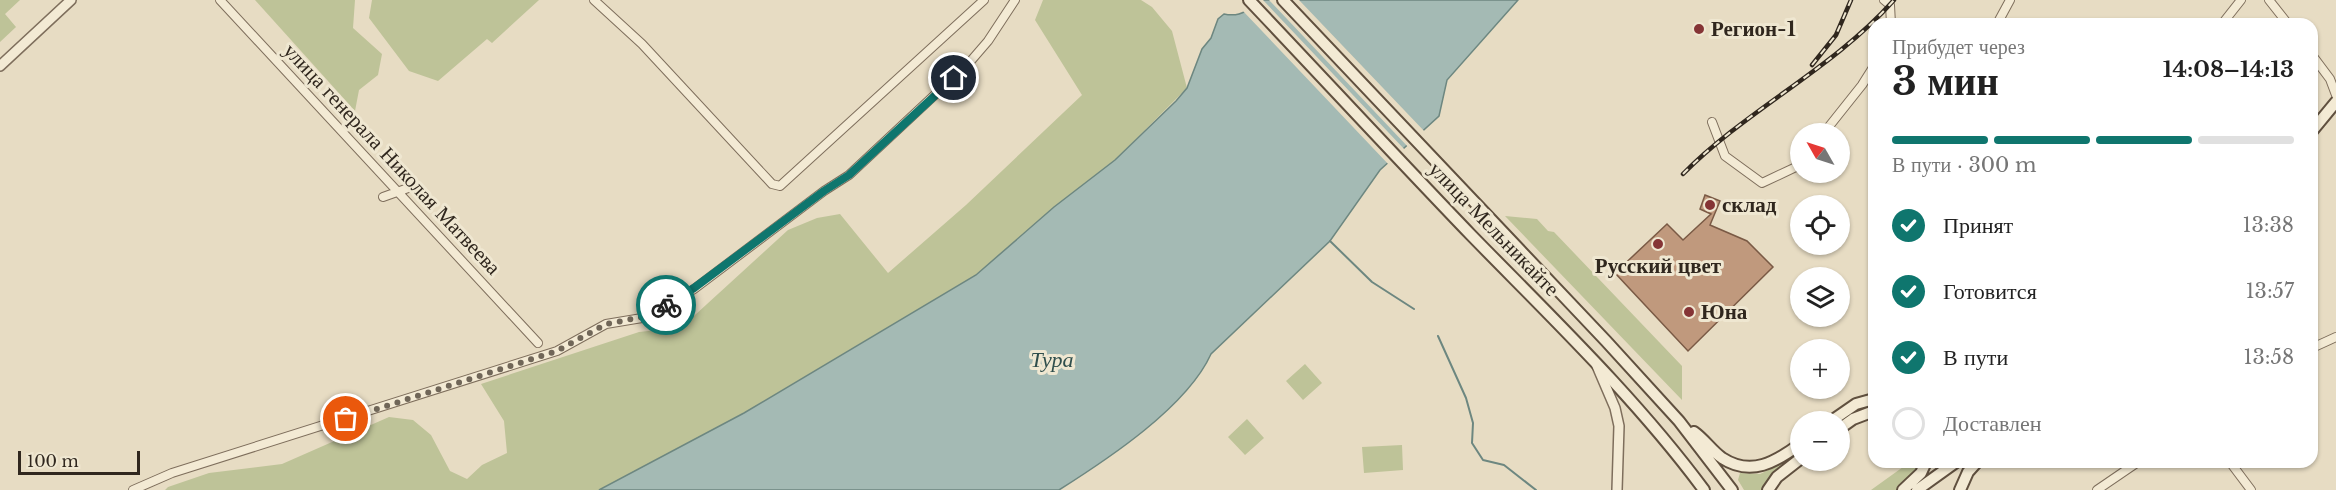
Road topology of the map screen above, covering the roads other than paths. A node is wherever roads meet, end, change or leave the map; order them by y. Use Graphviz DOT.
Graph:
graph roads {
  1 [pos="71,0"];
  2 [pos="220,0"];
  3 [pos="594,0"];
  4 [pos="984,0"];
  5 [pos="1016,0"];
  6 [pos="1249,0"];
  7 [pos="1283,0"];
  8 [pos="1884,0"];
  9 [pos="2010,0"];
  10 [pos="2241,0"];
  11 [pos="2269,0"];
  12 [pos="1891,18"];
  13 [pos="2000,18"];
  14 [pos="2227,18"];
  15 [pos="2283,18"];
  16 [pos="2318,63"];
  17 [pos="0,66"];
  18 [pos="1868,76"];
  19 [pos="2336,94"];
  20 [pos="2336,102"];
  21 [pos="1712,122"];
  22 [pos="1832,123"];
  23 [pos="2318,124"];
  24 [pos="1790,170"];
  25 [pos="411,187"];
  26 [pos="397,192"];
  27 [pos="383,197"];
  28 [pos="2336,337"];
  29 [pos="538,343"];
  30 [pos="2318,345"];
  31 [pos="1595,362"];
  32 [pos="1868,401"];
  33 [pos="1846,411"];
  34 [pos="1868,413"];
  35 [pos="1679,421"];
  36 [pos="1850,421"];
  37 [pos="1790,450"];
  38 [pos="1790,467"];
  39 [pos="1923,468"];
  40 [pos="1948,468"];
  41 [pos="1972,468"];
  42 [pos="2129,468"];
  43 [pos="2234,468"];
  44 [pos="133,490"];
  45 [pos="1617,490"];
  46 [pos="1704,490"];
  47 [pos="1732,490"];
  48 [pos="1768,490"];
  49 [pos="1903,490"];
  50 [pos="1917,490"];
  51 [pos="1960,490"];
  52 [pos="2097,490"];
  53 [pos="2251,490"];
  1 -- 17 [label="street"];
  2 -- 26 [label="street, улица генерала Николая Матвеева"];
  3 -- 4 [label="street"];
  5 -- 44 [label="street"];
  6 -- 31 [label="main road, улица Мельникайте"];
  7 -- 35 [label="main road, улица Мельникайте"];
  8 -- 12 [label="street"];
  9 -- 13 [label="street"];
  10 -- 14 [label="street"];
  11 -- 15 [label="street"];
  16 -- 19 [label="street"];
  18 -- 22 [label="street"];
  20 -- 23 [label="main road"];
  21 -- 24 [label="street"];
  25 -- 26 [label="street"];
  26 -- 27 [label="street"];
  26 -- 29 [label="street, улица генерала Николая Матвеева"];
  28 -- 30 [label="street"];
  31 -- 45 [label="street"];
  31 -- 46 [label="main road, улица Мельникайте"];
  32 -- 33 [label="main road"];
  34 -- 36 [label="main road"];
  35 -- 37 [label="main road"];
  35 -- 47 [label="main road, улица Мельникайте"];
  38 -- 48 [label="main road"];
  39 -- 49 [label="main road"];
  40 -- 50 [label="main road"];
  41 -- 51 [label="main road"];
  42 -- 52 [label="street"];
  43 -- 53 [label="street"];
}
